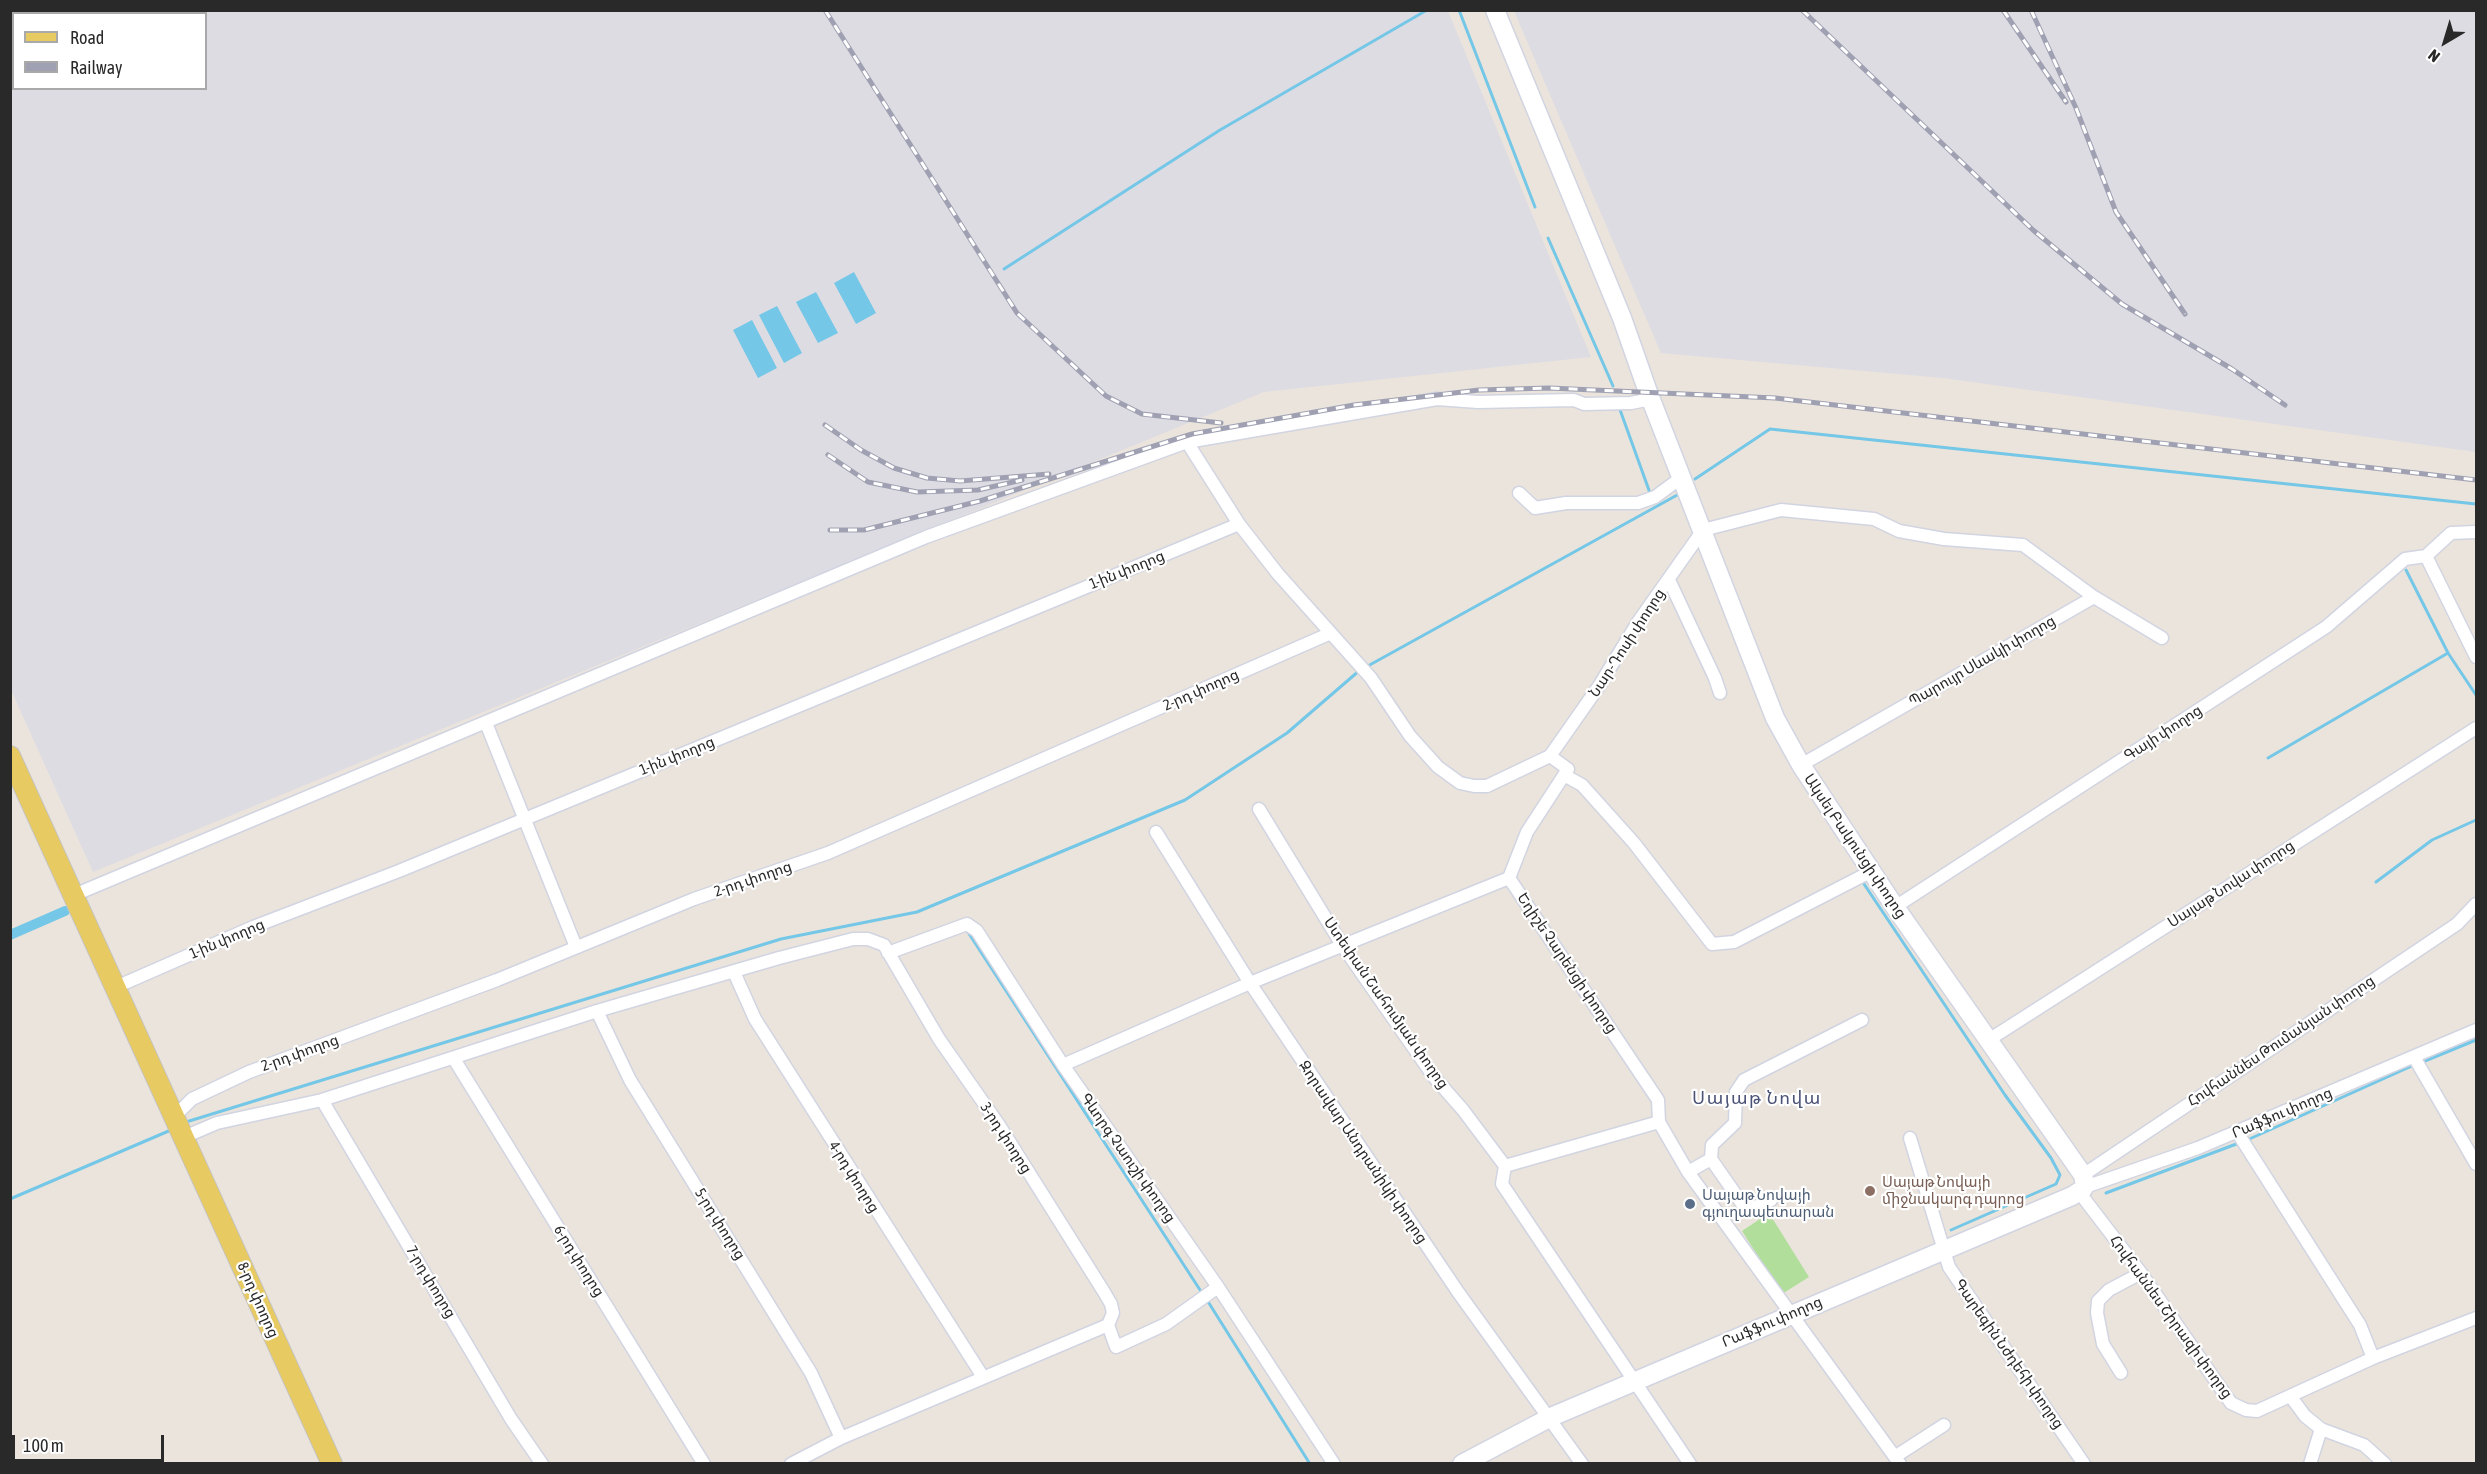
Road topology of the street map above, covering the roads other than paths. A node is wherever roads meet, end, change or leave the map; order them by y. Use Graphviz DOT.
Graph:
graph roads {
  1 [pos="1495,10"];
  2 [pos="1651,399"];
  3 [pos="1187,442"];
  4 [pos="1683,477"];
  5 [pos="1519,493"];
  6 [pos="1239,524"];
  7 [pos="1702,530"];
  8 [pos="2476,532"];
  9 [pos="2426,556"];
  10 [pos="1669,580"];
  11 [pos="2094,597"];
  12 [pos="1331,633"];
  13 [pos="2162,638"];
  14 [pos="2476,657"];
  15 [pos="1720,693"];
  16 [pos="486,723"];
  17 [pos="2476,728"];
  18 [pos="10,756"];
  19 [pos="1550,756"];
  20 [pos="1801,765"];
  21 [pos="1564,775"];
  22 [pos="1259,808"];
  23 [pos="524,819"];
  24 [pos="1155,832"];
  25 [pos="1872,871"];
  26 [pos="1509,878"];
  27 [pos="75,898"];
  28 [pos="2476,904"];
  29 [pos="1895,907"];
  30 [pos="1342,945"];
  31 [pos="576,947"];
  32 [pos="888,953"];
  33 [pos="734,972"];
  34 [pos="1250,983"];
  35 [pos="116,987"];
  36 [pos="597,1011"];
  37 [pos="1862,1020"];
  38 [pos="2476,1030"];
  39 [pos="1987,1041"];
  40 [pos="454,1059"];
  41 [pos="2416,1062"];
  42 [pos="1062,1065"];
  43 [pos="322,1100"];
  44 [pos="175,1116"];
  45 [pos="1659,1122"];
  46 [pos="2237,1132"];
  47 [pos="184,1137"];
  48 [pos="1910,1138"];
  49 [pos="1711,1159"];
  50 [pos="2476,1164"];
  51 [pos="1505,1166"];
  52 [pos="1688,1172"];
  53 [pos="2083,1185"];
  54 [pos="1771,1200"];
  55 [pos="1946,1250"];
  56 [pos="2141,1273"];
  57 [pos="1218,1287"];
  58 [pos="1790,1314"];
  59 [pos="2476,1318"];
  60 [pos="1108,1325"];
  61 [pos="2373,1358"];
  62 [pos="2121,1373"];
  63 [pos="983,1377"];
  64 [pos="1633,1381"];
  65 [pos="2291,1397"];
  66 [pos="1551,1417"];
  67 [pos="1944,1425"];
  68 [pos="2321,1429"];
  69 [pos="841,1438"];
  70 [pos="1898,1460"];
  71 [pos="332,1464"];
  72 [pos="542,1464"];
  73 [pos="704,1464"];
  74 [pos="791,1464"];
  75 [pos="1334,1464"];
  76 [pos="1462,1464"];
  77 [pos="1582,1464"];
  78 [pos="1690,1464"];
  79 [pos="2084,1464"];
  80 [pos="2310,1464"];
  81 [pos="2385,1464"];
  1 -- 2 [label="main road, Ակսել Բակունցի փողոց"];
  2 -- 3 [label="street"];
  2 -- 4 [label="main road, Ակսել Բակունցի փողոց"];
  3 -- 6 [label="street"];
  3 -- 16 [label="street"];
  4 -- 5 [label="street"];
  4 -- 7 [label="main road, Ակսել Բակունցի փողոց"];
  6 -- 12 [label="street"];
  6 -- 23 [label="street, 1-ին փողոց"];
  7 -- 10 [label="street, Նար-Դոսի փողոց"];
  7 -- 11 [label="street"];
  7 -- 20 [label="main road, Ակսել Բակունցի փողոց"];
  8 -- 9 [label="street"];
  9 -- 14 [label="street"];
  9 -- 29 [label="street, Գայի փողոց"];
  10 -- 15 [label="street"];
  10 -- 19 [label="street, Նար-Դոսի փողոց"];
  11 -- 13 [label="street"];
  11 -- 20 [label="street, Պարույր Սևակի փողոց"];
  12 -- 19 [label="street"];
  12 -- 31 [label="street, 2-րդ փողոց"];
  16 -- 23 [label="street"];
  16 -- 27 [label="street"];
  17 -- 39 [label="street, Սայաթ Նովա փողոց"];
  18 -- 27 [label="main road, 8-րդ փողոց"];
  19 -- 21 [label="street"];
  20 -- 25 [label="main road, Ակսել Բակունցի փողոց"];
  21 -- 25 [label="street"];
  21 -- 26 [label="street, Եղիշե Չարենցի փողոց"];
  22 -- 30 [label="street, Ստեփան Շահումյան փողոց"];
  23 -- 31 [label="street"];
  23 -- 35 [label="street, 1-ին փողոց"];
  24 -- 34 [label="street, Զորավար Անդրանիկի փողոց"];
  25 -- 29 [label="main road, Ակսել Բակունցի փողոց"];
  26 -- 30 [label="street"];
  26 -- 45 [label="street, Եղիշե Չարենցի փողոց"];
  27 -- 35 [label="main road, 8-րդ փողոց"];
  28 -- 53 [label="street, Հովհաննես Թումանյան փողոց"];
  29 -- 39 [label="main road, Ակսել Բակունցի փողոց"];
  30 -- 34 [label="street"];
  30 -- 51 [label="street, Ստեփան Շահումյան փողոց"];
  31 -- 44 [label="street, 2-րդ փողոց"];
  32 -- 33 [label="street"];
  32 -- 42 [label="street, Գևորգ Չաուշի փողոց"];
  32 -- 60 [label="street, 3-րդ փողոց"];
  33 -- 36 [label="street"];
  33 -- 63 [label="street, 4-րդ փողոց"];
  34 -- 42 [label="street"];
  34 -- 66 [label="street, Զորավար Անդրանիկի փողոց"];
  35 -- 44 [label="main road, 8-րդ փողոց"];
  36 -- 40 [label="street"];
  36 -- 69 [label="street, 5-րդ փողոց"];
  37 -- 49 [label="street"];
  38 -- 41 [label="street, Րաֆֆու փողոց"];
  39 -- 53 [label="main road, Ակսել Բակունցի փողոց"];
  40 -- 43 [label="street"];
  40 -- 73 [label="street, 6-րդ փողոց"];
  41 -- 46 [label="street, Րաֆֆու փողոց"];
  41 -- 50 [label="street"];
  42 -- 57 [label="street, Գևորգ Չաուշի փողոց"];
  43 -- 47 [label="street"];
  43 -- 72 [label="street, 7-րդ փողոց"];
  44 -- 47 [label="main road, 8-րդ փողոց"];
  45 -- 51 [label="street"];
  45 -- 52 [label="street, Եղիշե Չարենցի փողոց"];
  46 -- 53 [label="street, Րաֆֆու փողոց"];
  46 -- 61 [label="street"];
  47 -- 71 [label="main road, 8-րդ փողոց"];
  48 -- 55 [label="street, Գարեգին Նժդեհի փողոց"];
  49 -- 52 [label="street"];
  49 -- 54 [label="street"];
  51 -- 64 [label="street, Ստեփան Շահումյան փողոց"];
  52 -- 58 [label="street, Եղիշե Չարենցի փողոց"];
  53 -- 55 [label="main road, Րաֆֆու փողոց"];
  53 -- 56 [label="street, Հովհաննես Շիրազի փողոց"];
  55 -- 58 [label="main road, Րաֆֆու փողոց"];
  55 -- 79 [label="street, Գարեգին Նժդեհի փողոց"];
  56 -- 62 [label="street"];
  56 -- 65 [label="street, Հովհաննես Շիրազի փողոց"];
  57 -- 60 [label="street"];
  57 -- 75 [label="street, Գևորգ Չաուշի փողոց"];
  58 -- 64 [label="main road, Րաֆֆու փողոց"];
  58 -- 70 [label="street, Եղիշե Չարենցի փողոց"];
  59 -- 61 [label="street, Հովհաննես Շիրազի փողոց"];
  60 -- 63 [label="street"];
  61 -- 65 [label="street, Հովհաննես Շիրազի փողոց"];
  63 -- 69 [label="street"];
  64 -- 66 [label="main road, Րաֆֆու փողոց"];
  64 -- 78 [label="street, Ստեփան Շահումյան փողոց"];
  65 -- 68 [label="street"];
  66 -- 76 [label="main road, Րաֆֆու փողոց"];
  66 -- 77 [label="street, Զորավար Անդրանիկի փողոց"];
  67 -- 70 [label="street"];
  68 -- 80 [label="street"];
  68 -- 81 [label="street"];
  69 -- 74 [label="street"];
}
